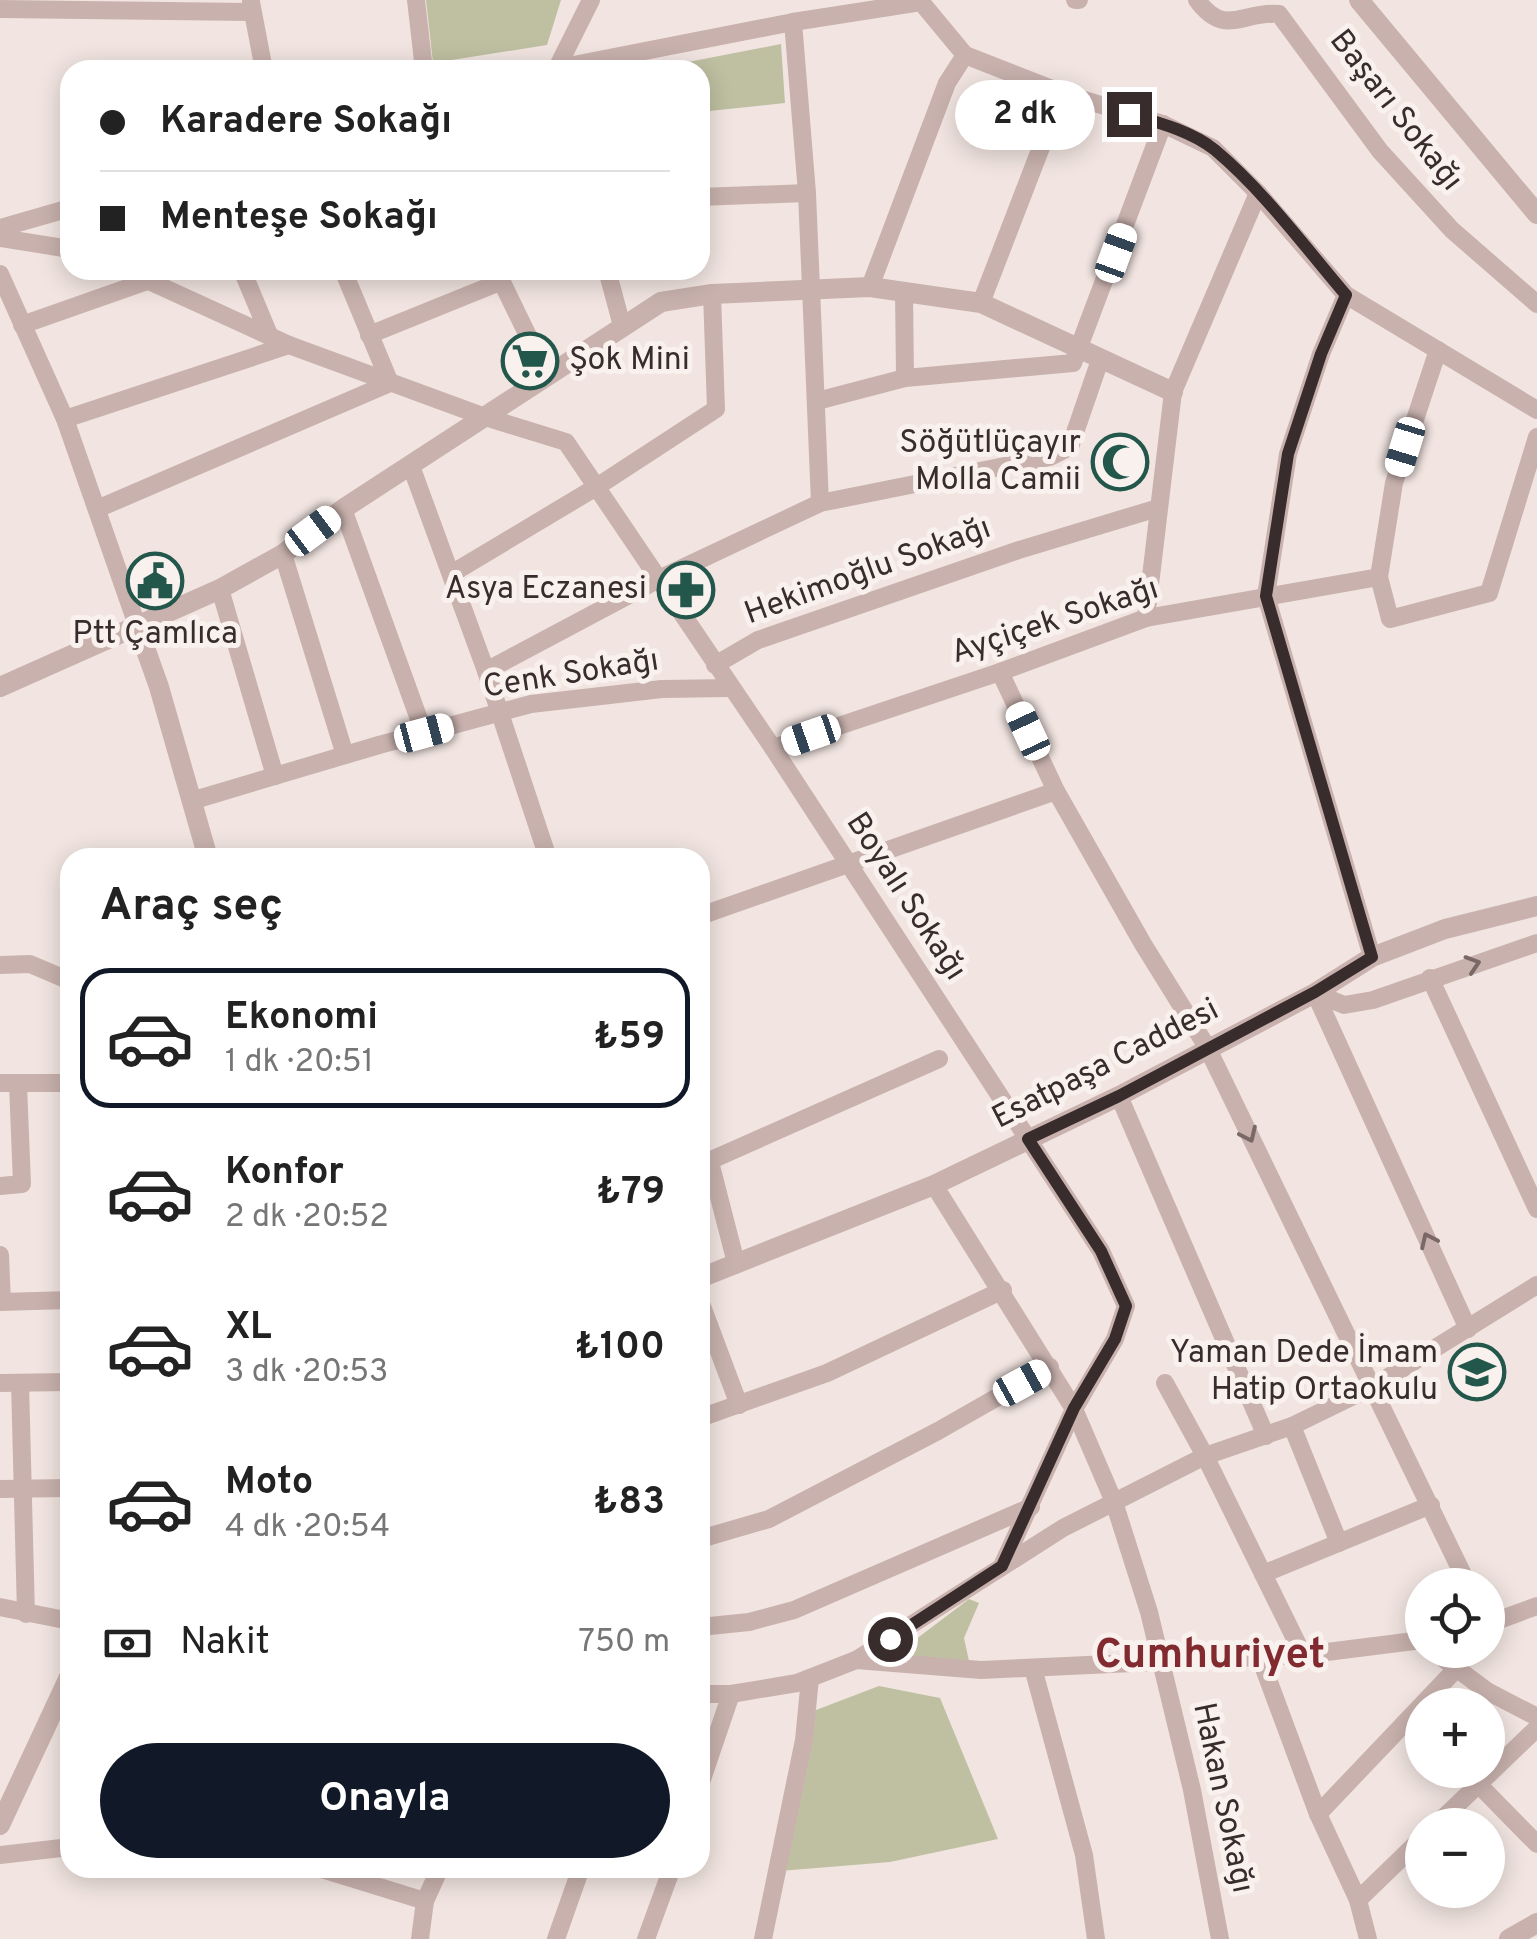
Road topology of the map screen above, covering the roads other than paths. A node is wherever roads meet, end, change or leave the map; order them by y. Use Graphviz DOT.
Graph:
graph roads {
  1 [pos="416,0"];
  2 [pos="591,0"];
  3 [pos="1197,0"];
  4 [pos="1359,0"];
  5 [pos="920,1"];
  6 [pos="108,6"];
  7 [pos="251,6"];
  8 [pos="0,9"];
  9 [pos="794,22"];
  10 [pos="966,54"];
  11 [pos="262,60"];
  12 [pos="423,60"];
  13 [pos="559,60"];
  14 [pos="600,60"];
  15 [pos="1062,93"];
  16 [pos="1163,124"];
  17 [pos="807,192"];
  18 [pos="1258,193"];
  19 [pos="710,197"];
  20 [pos="60,211"];
  21 [pos="1537,214"];
  22 [pos="0,228"];
  23 [pos="0,238"];
  24 [pos="60,247"];
  25 [pos="0,274"];
  26 [pos="150,280"];
  27 [pos="246,280"];
  28 [pos="347,280"];
  29 [pos="489,280"];
  30 [pos="500,280"];
  31 [pos="610,280"];
  32 [pos="870,286"];
  33 [pos="812,290"];
  34 [pos="904,292"];
  35 [pos="712,294"];
  36 [pos="1346,295"];
  37 [pos="980,303"];
  38 [pos="1537,304"];
  39 [pos="22,325"];
  40 [pos="622,326"];
  41 [pos="369,335"];
  42 [pos="270,337"];
  43 [pos="289,345"];
  44 [pos="1080,350"];
  45 [pos="1438,350"];
  46 [pos="1100,360"];
  47 [pos="547,375"];
  48 [pos="905,378"];
  49 [pos="390,383"];
  50 [pos="1173,392"];
  51 [pos="817,402"];
  52 [pos="1537,410"];
  53 [pos="485,417"];
  54 [pos="65,419"];
  55 [pos="1537,437"];
  56 [pos="411,466"];
  57 [pos="598,486"];
  58 [pos="820,503"];
  59 [pos="343,508"];
  60 [pos="1158,508"];
  61 [pos="97,509"];
  62 [pos="282,554"];
  63 [pos="451,574"];
  64 [pos="1379,577"];
  65 [pos="658,578"];
  66 [pos="220,589"];
  67 [pos="1266,596"];
  68 [pos="1146,618"];
  69 [pos="137,626"];
  70 [pos="714,664"];
  71 [pos="486,670"];
  72 [pos="1000,672"];
  73 [pos="0,687"];
  74 [pos="731,688"];
  75 [pos="500,713"];
  76 [pos="424,733"];
  77 [pos="773,748"];
  78 [pos="345,755"];
  79 [pos="275,776"];
  80 [pos="1056,791"];
  81 [pos="192,801"];
  82 [pos="205,848"];
  83 [pos="545,848"];
  84 [pos="848,866"];
  85 [pos="1537,906"];
  86 [pos="710,913"];
  87 [pos="1537,944"];
  88 [pos="1372,957"];
  89 [pos="0,965"];
  90 [pos="60,977"];
  91 [pos="1430,978"];
  92 [pos="1315,992"];
  93 [pos="1208,1047"];
  94 [pos="939,1059"];
  95 [pos="60,1083"];
  96 [pos="9,1084"];
  97 [pos="1119,1096"];
  98 [pos="1028,1139"];
  99 [pos="710,1162"];
  100 [pos="710,1180"];
  101 [pos="934,1185"];
  102 [pos="0,1186"];
  103 [pos="1537,1210"];
  104 [pos="0,1255"];
  105 [pos="736,1264"];
  106 [pos="710,1274"];
  107 [pos="1003,1290"];
  108 [pos="1536,1290"];
  109 [pos="60,1300"];
  110 [pos="1,1302"];
  111 [pos="710,1328"];
  112 [pos="1468,1329"];
  113 [pos="1050,1368"];
  114 [pos="60,1382"];
  115 [pos="0,1383"];
  116 [pos="20,1383"];
  117 [pos="1165,1383"];
  118 [pos="1374,1386"];
  119 [pos="739,1405"];
  120 [pos="1074,1408"];
  121 [pos="710,1415"];
  122 [pos="1292,1426"];
  123 [pos="1266,1436"];
  124 [pos="1205,1456"];
  125 [pos="60,1488"];
  126 [pos="0,1489"];
  127 [pos="23,1490"];
  128 [pos="1114,1502"];
  129 [pos="1432,1504"];
  130 [pos="1031,1507"];
  131 [pos="710,1536"];
  132 [pos="1339,1542"];
  133 [pos="1002,1566"];
  134 [pos="1460,1568"];
  135 [pos="1263,1574"];
  136 [pos="1537,1606"];
  137 [pos="0,1607"];
  138 [pos="26,1614"];
  139 [pos="1505,1618"];
  140 [pos="60,1619"];
  141 [pos="710,1626"];
  142 [pos="1405,1645"];
  143 [pos="1303,1655"];
  144 [pos="1259,1656"];
  145 [pos="856,1660"];
  146 [pos="1161,1663"];
  147 [pos="1034,1668"];
  148 [pos="1457,1668"];
  149 [pos="810,1678"];
  150 [pos="710,1694"];
  151 [pos="732,1694"];
  152 [pos="60,1696"];
  153 [pos="1537,1717"];
  154 [pos="1537,1728"];
  155 [pos="710,1757"];
  156 [pos="1505,1758"];
  157 [pos="1474,1788"];
  158 [pos="1482,1788"];
  159 [pos="1453,1808"];
  160 [pos="1318,1814"];
  161 [pos="0,1825"];
  162 [pos="1537,1844"];
  163 [pos="60,1848"];
  164 [pos="1405,1854"];
  165 [pos="0,1855"];
  166 [pos="356,1878"];
  167 [pos="436,1878"];
  168 [pos="578,1878"];
  169 [pos="668,1878"];
  170 [pos="1358,1900"];
  171 [pos="426,1901"];
  172 [pos="1537,1923"];
  173 [pos="420,1939"];
  174 [pos="556,1939"];
  175 [pos="646,1939"];
  176 [pos="763,1939"];
  177 [pos="1096,1939"];
  178 [pos="1220,1939"];
  179 [pos="1368,1939"];
  180 [pos="1509,1939"];
  1 -- 12 [label="street"];
  2 -- 13 [label="street"];
  3 -- 38 [label="street, Başarı Sokağı"];
  4 -- 21 [label="street"];
  5 -- 9 [label="street"];
  5 -- 10 [label="street"];
  6 -- 7 [label="street"];
  6 -- 8 [label="street"];
  7 -- 11 [label="street"];
  9 -- 14 [label="street"];
  9 -- 17 [label="street"];
  10 -- 15 [label="street"];
  10 -- 32 [label="street"];
  15 -- 16 [label="street"];
  15 -- 37 [label="street"];
  16 -- 18 [label="street"];
  16 -- 44 [label="street"];
  17 -- 19 [label="street"];
  17 -- 33 [label="street"];
  18 -- 36 [label="street"];
  18 -- 50 [label="street"];
  20 -- 22 [label="street"];
  23 -- 24 [label="street"];
  25 -- 39 [label="street"];
  26 -- 39 [label="street"];
  26 -- 42 [label="street, Hekimoğlu Sokağı"];
  27 -- 42 [label="street"];
  28 -- 41 [label="street"];
  29 -- 41 [label="street"];
  30 -- 47 [label="street"];
  31 -- 40 [label="street"];
  32 -- 33 [label="street"];
  32 -- 34 [label="street"];
  33 -- 35 [label="street"];
  33 -- 51 [label="street"];
  34 -- 37 [label="street"];
  34 -- 48 [label="street"];
  35 -- 40 [label="street"];
  35 -- 57 [label="street"];
  36 -- 45 [label="street"];
  36 -- 67 [label="street"];
  37 -- 44 [label="street"];
  39 -- 54 [label="street"];
  40 -- 47 [label="street"];
  41 -- 49 [label="street"];
  42 -- 43 [label="street, Hekimoğlu Sokağı"];
  43 -- 49 [label="street, Hekimoğlu Sokağı"];
  43 -- 54 [label="street"];
  44 -- 46 [label="street"];
  44 -- 48 [label="street"];
  45 -- 52 [label="street"];
  45 -- 64 [label="street"];
  46 -- 50 [label="street"];
  46 -- 58 [label="street"];
  47 -- 53 [label="street"];
  48 -- 51 [label="street"];
  49 -- 53 [label="street, Hekimoğlu Sokağı"];
  49 -- 61 [label="street"];
  50 -- 60 [label="street"];
  51 -- 58 [label="street"];
  53 -- 56 [label="street"];
  53 -- 57 [label="street, Hekimoğlu Sokağı"];
  54 -- 61 [label="street"];
  55 -- 64 [label="street"];
  56 -- 59 [label="street"];
  56 -- 63 [label="street"];
  57 -- 63 [label="street"];
  57 -- 65 [label="street, Hekimoğlu Sokağı"];
  58 -- 65 [label="street"];
  59 -- 62 [label="street"];
  59 -- 76 [label="street"];
  60 -- 68 [label="street"];
  60 -- 70 [label="street, Hekimoğlu Sokağı"];
  61 -- 69 [label="street"];
  62 -- 66 [label="street"];
  62 -- 78 [label="street"];
  63 -- 71 [label="street"];
  64 -- 67 [label="street, Ayçiçek Sokağı"];
  65 -- 70 [label="street, Hekimoğlu Sokağı"];
  65 -- 71 [label="street"];
  66 -- 69 [label="street"];
  66 -- 79 [label="street"];
  67 -- 68 [label="street, Ayçiçek Sokağı"];
  67 -- 88 [label="street"];
  68 -- 72 [label="street, Ayçiçek Sokağı"];
  69 -- 73 [label="street"];
  69 -- 81 [label="street"];
  70 -- 74 [label="street, Hekimoğlu Sokağı"];
  71 -- 75 [label="street"];
  72 -- 77 [label="street, Ayçiçek Sokağı"];
  72 -- 80 [label="street"];
  74 -- 75 [label="street, Cenk Sokağı"];
  74 -- 77 [label="street, Boyalı Sokağı"];
  75 -- 76 [label="street, Cenk Sokağı"];
  75 -- 83 [label="street"];
  76 -- 78 [label="street, Cenk Sokağı"];
  77 -- 84 [label="street, Boyalı Sokağı"];
  78 -- 79 [label="street, Cenk Sokağı"];
  79 -- 81 [label="street, Cenk Sokağı"];
  80 -- 84 [label="street"];
  80 -- 93 [label="street"];
  81 -- 82 [label="street"];
  84 -- 86 [label="street"];
  84 -- 98 [label="street, Boyalı Sokağı"];
  85 -- 88 [label="street, Esatpaşa Caddesi"];
  91 -- 87 [label="street, one-way"];
  88 -- 92 [label="street, Esatpaşa Caddesi"];
  89 -- 90 [label="street"];
  91 -- 92 [label="street"];
  91 -- 103 [label="street"];
  92 -- 93 [label="street, Esatpaşa Caddesi"];
  112 -- 92 [label="street, one-way"];
  93 -- 97 [label="street, Esatpaşa Caddesi"];
  93 -- 118 [label="street, one-way"];
  94 -- 99 [label="street"];
  95 -- 96 [label="street"];
  96 -- 102 [label="street"];
  97 -- 98 [label="street, Esatpaşa Caddesi"];
  97 -- 123 [label="street"];
  98 -- 101 [label="street, Esatpaşa Caddesi"];
  98 -- 120 [label="street, Boyalı Sokağı"];
  100 -- 105 [label="street"];
  101 -- 105 [label="street, Esatpaşa Caddesi"];
  101 -- 107 [label="street, Hakan Sokağı"];
  104 -- 110 [label="street"];
  105 -- 106 [label="street, Esatpaşa Caddesi"];
  107 -- 113 [label="street, Hakan Sokağı"];
  107 -- 119 [label="street"];
  108 -- 112 [label="street"];
  109 -- 110 [label="street"];
  111 -- 119 [label="street"];
  112 -- 118 [label="street"];
  113 -- 120 [label="street, Hakan Sokağı"];
  113 -- 131 [label="street"];
  114 -- 116 [label="street"];
  115 -- 116 [label="street"];
  116 -- 127 [label="street"];
  117 -- 124 [label="street"];
  118 -- 122 [label="street"];
  118 -- 129 [label="street"];
  119 -- 121 [label="street"];
  120 -- 128 [label="street, Hakan Sokağı"];
  120 -- 130 [label="street"];
  122 -- 123 [label="street"];
  122 -- 132 [label="street"];
  123 -- 124 [label="street"];
  124 -- 128 [label="street"];
  124 -- 135 [label="street"];
  125 -- 127 [label="street"];
  126 -- 127 [label="street"];
  127 -- 138 [label="street"];
  128 -- 133 [label="street"];
  128 -- 146 [label="street, Hakan Sokağı"];
  129 -- 132 [label="street"];
  129 -- 134 [label="street"];
  130 -- 133 [label="street"];
  130 -- 141 [label="street"];
  132 -- 135 [label="street"];
  133 -- 145 [label="street"];
  135 -- 143 [label="street"];
  136 -- 139 [label="street"];
  137 -- 138 [label="street"];
  138 -- 140 [label="street"];
  142 -- 143 [label="street"];
  143 -- 144 [label="street"];
  144 -- 146 [label="street"];
  144 -- 160 [label="street"];
  145 -- 147 [label="street"];
  145 -- 149 [label="street"];
  146 -- 147 [label="street"];
  146 -- 178 [label="street, Hakan Sokağı"];
  147 -- 177 [label="street"];
  148 -- 153 [label="street"];
  148 -- 160 [label="street"];
  149 -- 151 [label="street"];
  149 -- 176 [label="street"];
  150 -- 151 [label="street"];
  151 -- 155 [label="street"];
  152 -- 161 [label="street"];
  154 -- 156 [label="street"];
  157 -- 159 [label="street"];
  158 -- 162 [label="street"];
  160 -- 170 [label="street"];
  163 -- 165 [label="street"];
  164 -- 170 [label="street"];
  166 -- 171 [label="street"];
  167 -- 171 [label="street"];
  168 -- 174 [label="street"];
  169 -- 175 [label="street"];
  170 -- 179 [label="street"];
  171 -- 173 [label="street"];
  172 -- 180 [label="street"];
}
